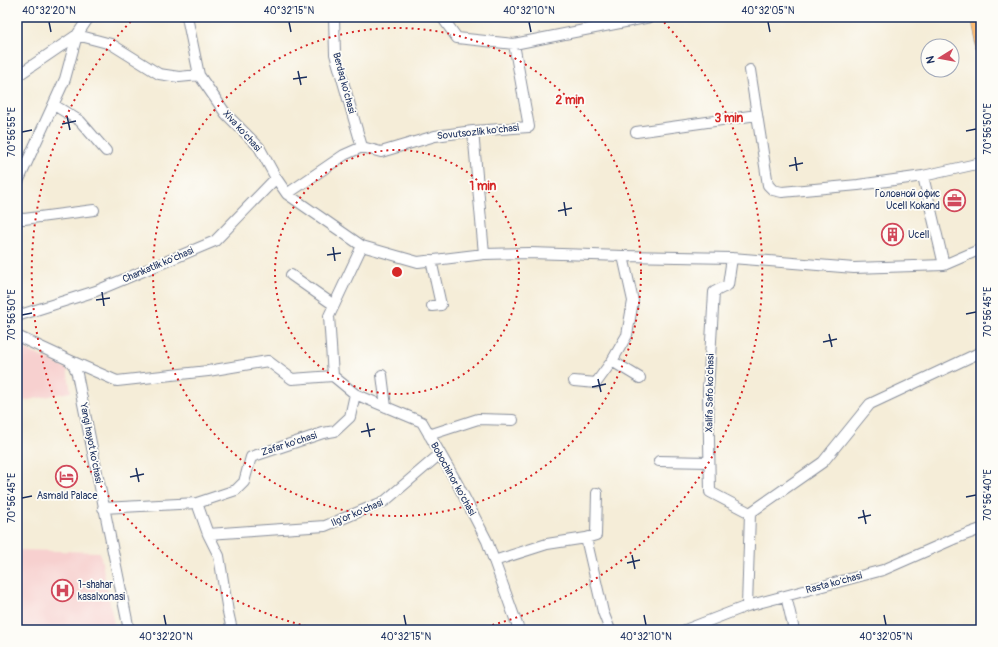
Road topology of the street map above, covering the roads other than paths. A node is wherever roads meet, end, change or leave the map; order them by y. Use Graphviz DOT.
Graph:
graph roads {
  1 [pos="89,17"];
  2 [pos="187,17"];
  3 [pos="334,17"];
  4 [pos="442,17"];
  5 [pos="650,17"];
  6 [pos="975,17"];
  7 [pos="77,35"];
  8 [pos="514,44"];
  9 [pos="981,44"];
  10 [pos="750,70"];
  11 [pos="199,75"];
  12 [pos="17,76"];
  13 [pos="54,105"];
  14 [pos="757,116"];
  15 [pos="473,131"];
  16 [pos="636,132"];
  17 [pos="362,147"];
  18 [pos="106,151"];
  19 [pos="981,163"];
  20 [pos="923,176"];
  21 [pos="276,178"];
  22 [pos="17,184"];
  23 [pos="287,194"];
  24 [pos="94,210"];
  25 [pos="17,218"];
  26 [pos="362,246"];
  27 [pos="981,249"];
  28 [pos="484,254"];
  29 [pos="623,256"];
  30 [pos="732,258"];
  31 [pos="431,260"];
  32 [pos="944,265"];
  33 [pos="291,275"];
  34 [pos="334,305"];
  35 [pos="432,306"];
  36 [pos="17,316"];
  37 [pos="17,336"];
  38 [pos="981,352"];
  39 [pos="69,360"];
  40 [pos="612,361"];
  41 [pos="382,375"];
  42 [pos="333,376"];
  43 [pos="640,378"];
  44 [pos="574,381"];
  45 [pos="355,394"];
  46 [pos="386,407"];
  47 [pos="513,420"];
  48 [pos="429,435"];
  49 [pos="440,454"];
  50 [pos="659,462"];
  51 [pos="709,462"];
  52 [pos="597,493"];
  53 [pos="197,503"];
  54 [pos="103,508"];
  55 [pos="750,513"];
  56 [pos="981,529"];
  57 [pos="208,534"];
  58 [pos="586,538"];
  59 [pos="494,561"];
  60 [pos="786,596"];
  61 [pos="747,606"];
  62 [pos="129,630"];
  63 [pos="232,630"];
  64 [pos="519,630"];
  65 [pos="610,630"];
  66 [pos="685,630"];
  67 [pos="794,630"];
  1 -- 7 [label="street"];
  2 -- 11 [label="street, Xiva ko'chasi"];
  3 -- 17 [label="street, Berdaq ko'chasi"];
  4 -- 8 [label="street"];
  5 -- 8 [label="street"];
  6 -- 9 [label="main road"];
  7 -- 11 [label="street"];
  7 -- 12 [label="street"];
  7 -- 13 [label="street"];
  8 -- 15 [label="street, Sovutsozlik ko'chasi"];
  10 -- 14 [label="street"];
  11 -- 21 [label="street, Xiva ko'chasi"];
  13 -- 18 [label="street"];
  13 -- 22 [label="street"];
  14 -- 16 [label="street"];
  14 -- 20 [label="street"];
  15 -- 17 [label="street, Sovutsozlik ko'chasi"];
  15 -- 28 [label="street"];
  17 -- 23 [label="street"];
  19 -- 20 [label="street"];
  20 -- 32 [label="street"];
  21 -- 23 [label="street, Xiva ko'chasi"];
  21 -- 36 [label="street, Chankatlik ko'chasi"];
  23 -- 26 [label="street"];
  24 -- 25 [label="street"];
  26 -- 31 [label="street"];
  26 -- 34 [label="street"];
  27 -- 32 [label="street"];
  28 -- 29 [label="street"];
  28 -- 31 [label="street"];
  29 -- 30 [label="street"];
  29 -- 40 [label="street"];
  30 -- 32 [label="street"];
  30 -- 51 [label="street, Xalifa Safo ko'chasi"];
  31 -- 35 [label="street"];
  33 -- 34 [label="street"];
  34 -- 42 [label="street"];
  37 -- 39 [label="street"];
  38 -- 55 [label="street"];
  39 -- 42 [label="street"];
  39 -- 54 [label="street, Yangi hayot ko'chasi"];
  40 -- 43 [label="street"];
  40 -- 44 [label="street"];
  41 -- 46 [label="street"];
  42 -- 45 [label="street, Bobochinor ko'chasi"];
  45 -- 46 [label="street, Bobochinor ko'chasi"];
  45 -- 53 [label="street, Zafar ko'chasi"];
  46 -- 48 [label="street, Bobochinor ko'chasi"];
  47 -- 48 [label="street"];
  48 -- 49 [label="street, Bobochinor ko'chasi"];
  49 -- 57 [label="street, Ilg'or ko'chasi"];
  49 -- 59 [label="street, Bobochinor ko'chasi"];
  50 -- 51 [label="street"];
  51 -- 55 [label="street, Xalifa Safo ko'chasi"];
  52 -- 58 [label="street"];
  53 -- 54 [label="street, Zafar ko'chasi"];
  53 -- 57 [label="street"];
  54 -- 62 [label="street, Yangi hayot ko'chasi"];
  55 -- 61 [label="street"];
  56 -- 60 [label="street, Rasta ko'chasi"];
  57 -- 63 [label="street"];
  58 -- 59 [label="street"];
  58 -- 65 [label="street"];
  59 -- 64 [label="street, Bobochinor ko'chasi"];
  60 -- 61 [label="street, Rasta ko'chasi"];
  60 -- 67 [label="street"];
  61 -- 66 [label="street, Rasta ko'chasi"];
}
